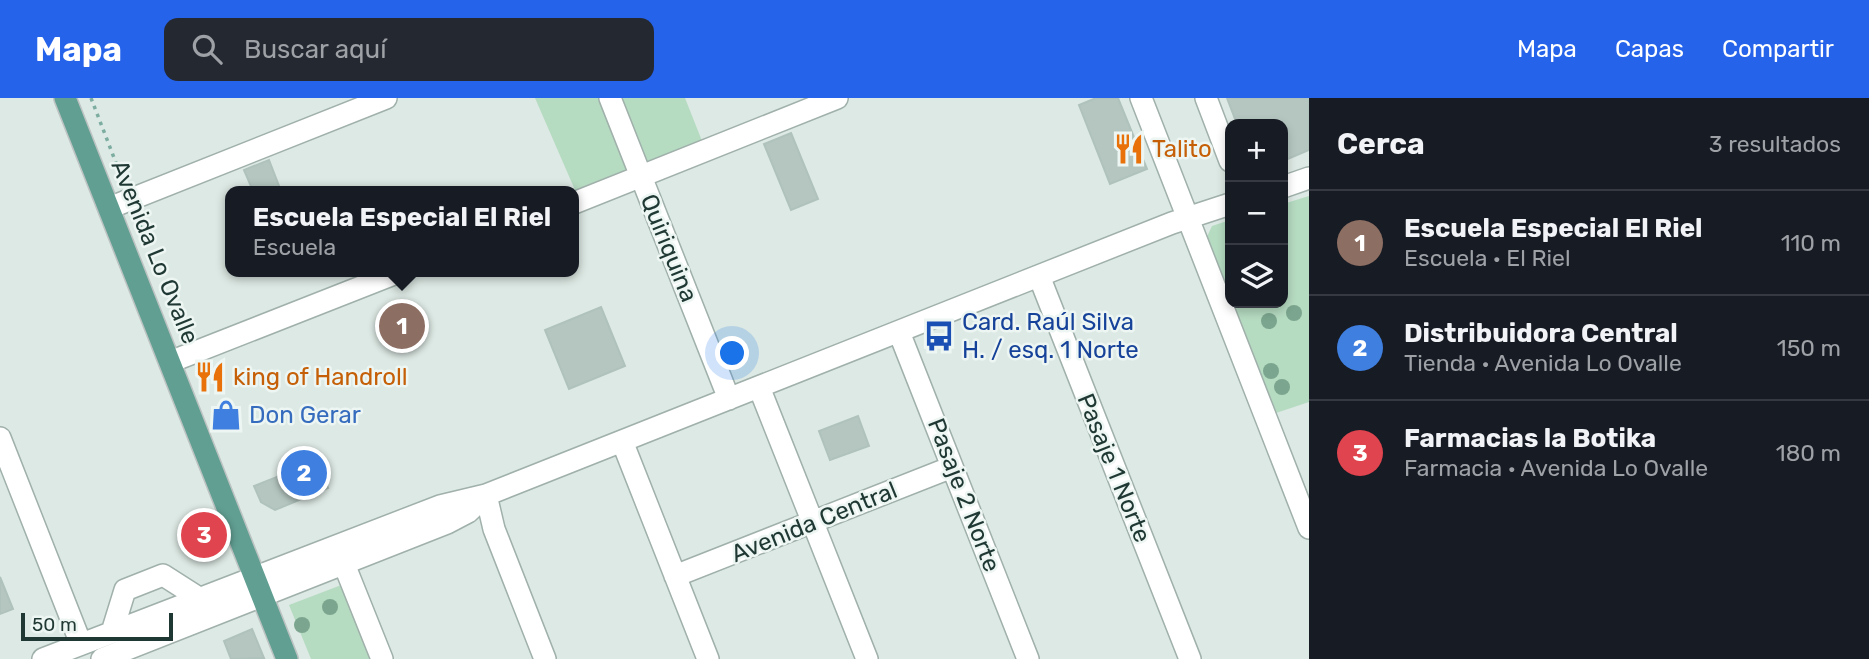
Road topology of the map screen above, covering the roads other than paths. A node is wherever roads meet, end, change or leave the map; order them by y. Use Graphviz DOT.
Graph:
graph roads {
  1 [pos="65,98"];
  2 [pos="386,98"];
  3 [pos="610,98"];
  4 [pos="837,98"];
  5 [pos="1141,98"];
  6 [pos="1206,98"];
  7 [pos="1225,148"];
  8 [pos="641,176"];
  9 [pos="1309,178"];
  10 [pos="1288,185"];
  11 [pos="579,201"];
  12 [pos="1225,206"];
  13 [pos="109,208"];
  14 [pos="1187,218"];
  15 [pos="1039,276"];
  16 [pos="386,277"];
  17 [pos="899,332"];
  18 [pos="170,362"];
  19 [pos="759,387"];
  20 [pos="729,399"];
  21 [pos="0,438"];
  22 [pos="622,441"];
  23 [pos="953,467"];
  24 [pos="486,495"];
  25 [pos="813,522"];
  26 [pos="1309,528"];
  27 [pos="344,564"];
  28 [pos="675,576"];
  29 [pos="258,585"];
  30 [pos="199,598"];
  31 [pos="112,632"];
  32 [pos="82,644"];
  33 [pos="110,658"];
  34 [pos="43,659"];
  35 [pos="287,659"];
  36 [pos="382,659"];
  37 [pos="545,659"];
  38 [pos="708,659"];
  39 [pos="867,659"];
  40 [pos="1028,659"];
  41 [pos="1189,659"];
  1 -- 13 [label="main road, Avenida Lo Ovalle"];
  2 -- 13 [label="street"];
  3 -- 8 [label="street, Quiriquina"];
  4 -- 8 [label="street"];
  5 -- 14 [label="street"];
  6 -- 7 [label="street"];
  8 -- 11 [label="street"];
  8 -- 20 [label="street, Quiriquina"];
  9 -- 10 [label="street"];
  12 -- 14 [label="street"];
  13 -- 18 [label="main road, Avenida Lo Ovalle"];
  14 -- 15 [label="street"];
  14 -- 26 [label="street"];
  15 -- 17 [label="street"];
  15 -- 41 [label="street, Pasaje 1 Norte"];
  16 -- 18 [label="street"];
  17 -- 19 [label="street"];
  17 -- 23 [label="street, Pasaje 2 Norte"];
  18 -- 29 [label="main road, Avenida Lo Ovalle"];
  19 -- 20 [label="street"];
  19 -- 25 [label="street"];
  20 -- 22 [label="street"];
  21 -- 32 [label="street"];
  22 -- 24 [label="street"];
  22 -- 28 [label="street"];
  23 -- 25 [label="street, Avenida Central"];
  23 -- 40 [label="street, Pasaje 2 Norte"];
  24 -- 27 [label="street"];
  24 -- 29 [label="street"];
  24 -- 37 [label="street"];
  25 -- 28 [label="street, Avenida Central"];
  25 -- 39 [label="street"];
  27 -- 29 [label="street"];
  27 -- 36 [label="street"];
  28 -- 38 [label="street"];
  29 -- 30 [label="street"];
  29 -- 33 [label="street"];
  29 -- 35 [label="main road, Avenida Lo Ovalle"];
  30 -- 31 [label="street"];
  30 -- 31 [label="street"];
  31 -- 32 [label="street"];
  32 -- 34 [label="street"];
}
